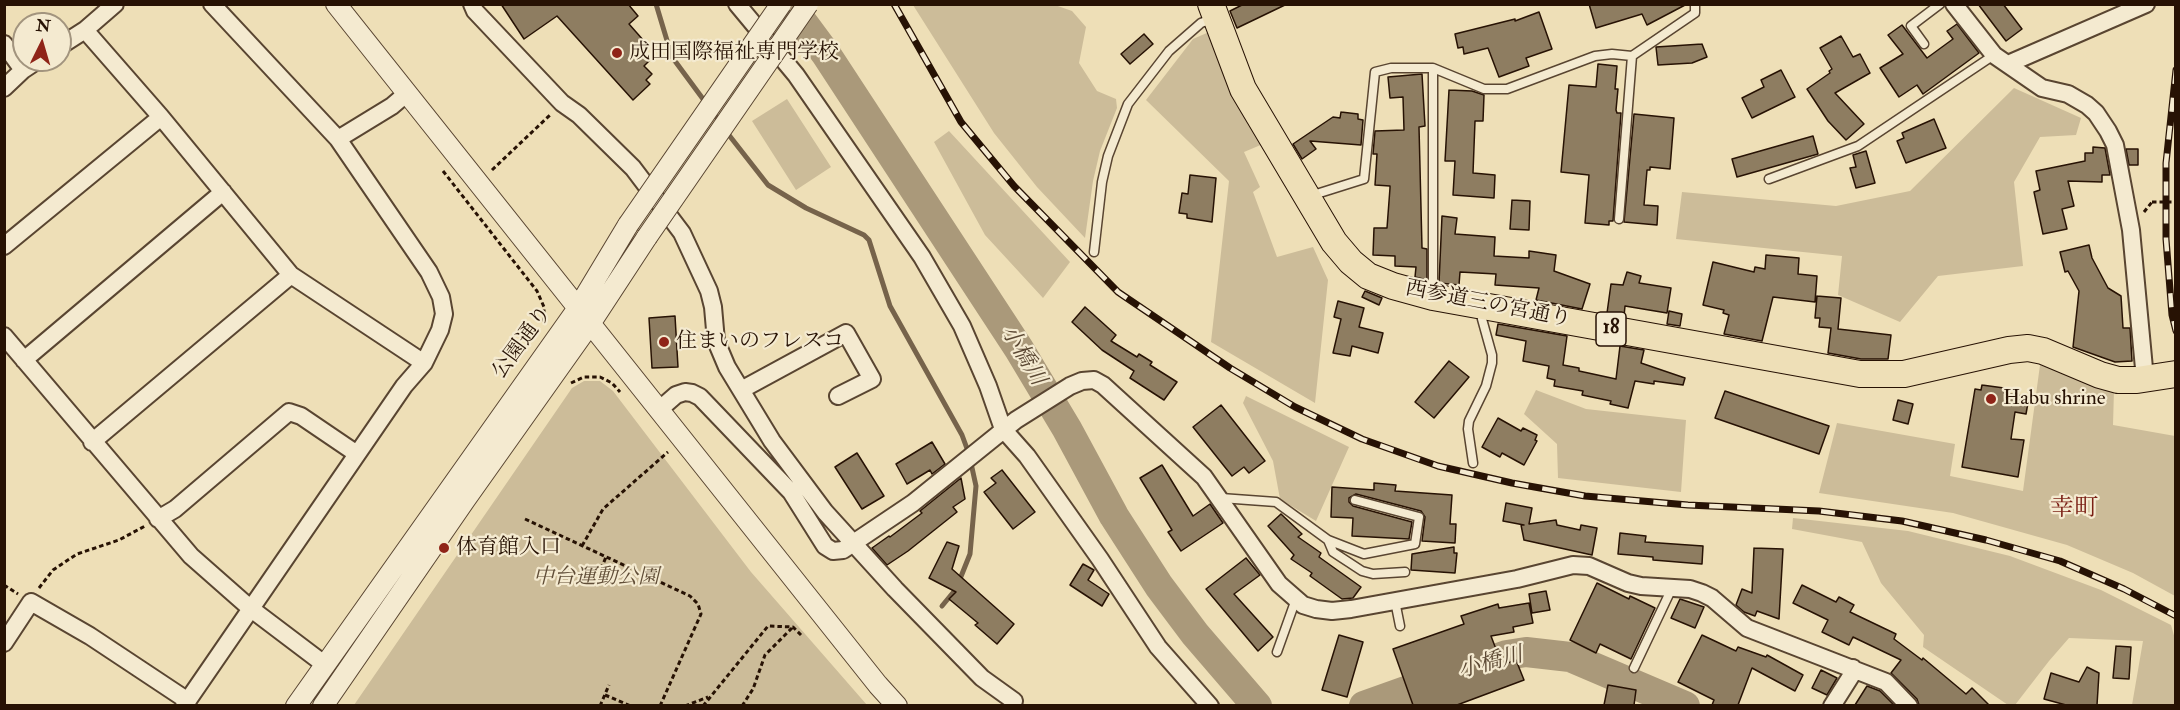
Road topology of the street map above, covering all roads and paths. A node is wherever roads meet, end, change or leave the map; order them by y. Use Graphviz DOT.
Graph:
graph roads {
  1 [pos="115,4"];
  2 [pos="212,4"];
  3 [pos="336,4"];
  4 [pos="472,4"];
  5 [pos="737,4"];
  6 [pos="782,4"];
  7 [pos="808,4"];
  8 [pos="1695,4"];
  9 [pos="1940,4"];
  10 [pos="1954,4"];
  11 [pos="2146,4"];
  12 [pos="1213,8"];
  13 [pos="85,30"];
  14 [pos="72,38"];
  15 [pos="1924,44"];
  16 [pos="1632,56"];
  17 [pos="2001,60"];
  18 [pos="1433,68"];
  19 [pos="21,72"];
  20 [pos="4,88"];
  21 [pos="406,94"];
  22 [pos="562,103"];
  23 [pos="161,117"];
  24 [pos="338,139"];
  25 [pos="443,170"];
  26 [pos="486,176"];
  27 [pos="1769,179"];
  28 [pos="223,192"];
  29 [pos="1307,198"];
  30 [pos="2152,202"];
  31 [pos="2175,202"];
  32 [pos="1619,219"];
  33 [pos="4,246"];
  34 [pos="1094,252"];
  35 [pos="291,275"];
  36 [pos="1433,297"];
  37 [pos="1484,305"];
  38 [pos="578,308"];
  39 [pos="544,322"];
  40 [pos="590,324"];
  41 [pos="4,336"];
  42 [pos="24,360"];
  43 [pos="424,363"];
  44 [pos="2161,377"];
  45 [pos="570,384"];
  46 [pos="741,390"];
  47 [pos="621,394"];
  48 [pos="838,396"];
  49 [pos="660,409"];
  50 [pos="1010,424"];
  51 [pos="92,441"];
  52 [pos="661,444"];
  53 [pos="357,454"];
  54 [pos="1473,463"];
  55 [pos="1220,498"];
  56 [pos="1355,500"];
  57 [pos="158,519"];
  58 [pos="525,519"];
  59 [pos="1328,540"];
  60 [pos="854,542"];
  61 [pos="582,546"];
  62 [pos="606,557"];
  63 [pos="602,568"];
  64 [pos="1404,572"];
  65 [pos="1672,588"];
  66 [pos="1296,598"];
  67 [pos="1395,601"];
  68 [pos="31,602"];
  69 [pos="250,608"];
  70 [pos="1400,626"];
  71 [pos="793,627"];
  72 [pos="801,635"];
  73 [pos="4,643"];
  74 [pos="1277,652"];
  75 [pos="324,664"];
  76 [pos="1635,668"];
  77 [pos="1853,668"];
  78 [pos="609,685"];
  79 [pos="605,695"];
  80 [pos="710,696"];
  81 [pos="1014,701"];
  82 [pos="186,703"];
  83 [pos="296,705"];
  84 [pos="323,705"];
  85 [pos="600,705"];
  86 [pos="631,705"];
  87 [pos="660,705"];
  88 [pos="685,705"];
  89 [pos="703,705"];
  90 [pos="742,705"];
  91 [pos="897,705"];
  92 [pos="1210,705"];
  93 [pos="1832,705"];
  94 [pos="1909,705"];
  1 -- 13 [label="street"];
  2 -- 24 [label="street"];
  3 -- 21 [label="street"];
  4 -- 22 [label="street"];
  5 -- 50 [label="street"];
  6 -- 38 [label="street, 公園通り, bridge"];
  7 -- 40 [label="street, 公園通り, bridge"];
  8 -- 16 [label="lane"];
  9 -- 15 [label="lane"];
  10 -- 17 [label="street"];
  11 -- 17 [label="street"];
  12 -- 29 [label="main road, 西参道三の宮通り / 18"];
  12 -- 34 [label="lane"];
  13 -- 14 [label="street"];
  13 -- 23 [label="street"];
  16 -- 18 [label="lane"];
  16 -- 32 [label="lane"];
  17 -- 27 [label="lane"];
  17 -- 44 [label="street"];
  18 -- 29 [label="lane"];
  18 -- 36 [label="lane"];
  19 -- 20 [label="street"];
  21 -- 24 [label="street"];
  21 -- 38 [label="street"];
  22 -- 26 [label="path"];
  22 -- 46 [label="street"];
  23 -- 28 [label="street"];
  23 -- 33 [label="street"];
  24 -- 43 [label="street"];
  25 -- 39 [label="path"];
  28 -- 35 [label="street"];
  28 -- 42 [label="street"];
  29 -- 36 [label="main road, 西参道三の宮通り / 18"];
  30 -- 31 [label="path, bridge"];
  35 -- 43 [label="street"];
  35 -- 51 [label="street"];
  36 -- 37 [label="main road, 西参道三の宮通り / 18"];
  37 -- 44 [label="main road, 西参道三の宮通り / 18"];
  37 -- 54 [label="lane"];
  38 -- 40 [label="street"];
  38 -- 75 [label="street, 公園通り"];
  40 -- 49 [label="street"];
  40 -- 84 [label="street, 公園通り"];
  41 -- 42 [label="street"];
  42 -- 51 [label="street"];
  43 -- 53 [label="street"];
  45 -- 47 [label="path"];
  46 -- 48 [label="street"];
  46 -- 60 [label="street"];
  49 -- 60 [label="street"];
  49 -- 91 [label="street"];
  50 -- 55 [label="street"];
  50 -- 60 [label="street"];
  50 -- 92 [label="street"];
  51 -- 57 [label="street"];
  52 -- 61 [label="path"];
  53 -- 57 [label="street"];
  53 -- 69 [label="street"];
  55 -- 59 [label="lane"];
  55 -- 66 [label="street"];
  56 -- 59 [label="lane"];
  57 -- 68 [label="path"];
  57 -- 69 [label="street"];
  58 -- 61 [label="path"];
  59 -- 64 [label="lane"];
  60 -- 81 [label="street"];
  61 -- 62 [label="path"];
  62 -- 63 [label="path"];
  62 -- 87 [label="path"];
  65 -- 67 [label="street"];
  65 -- 76 [label="lane"];
  65 -- 77 [label="street"];
  66 -- 67 [label="street"];
  66 -- 74 [label="lane"];
  67 -- 70 [label="lane"];
  68 -- 73 [label="street"];
  68 -- 82 [label="street"];
  69 -- 75 [label="street"];
  69 -- 82 [label="street"];
  71 -- 72 [label="path"];
  71 -- 80 [label="path"];
  71 -- 90 [label="path"];
  75 -- 83 [label="street, 公園通り"];
  77 -- 93 [label="street"];
  77 -- 94 [label="street"];
  78 -- 79 [label="path"];
  79 -- 85 [label="path"];
  79 -- 86 [label="path"];
  80 -- 88 [label="path"];
  80 -- 89 [label="path"];
}
